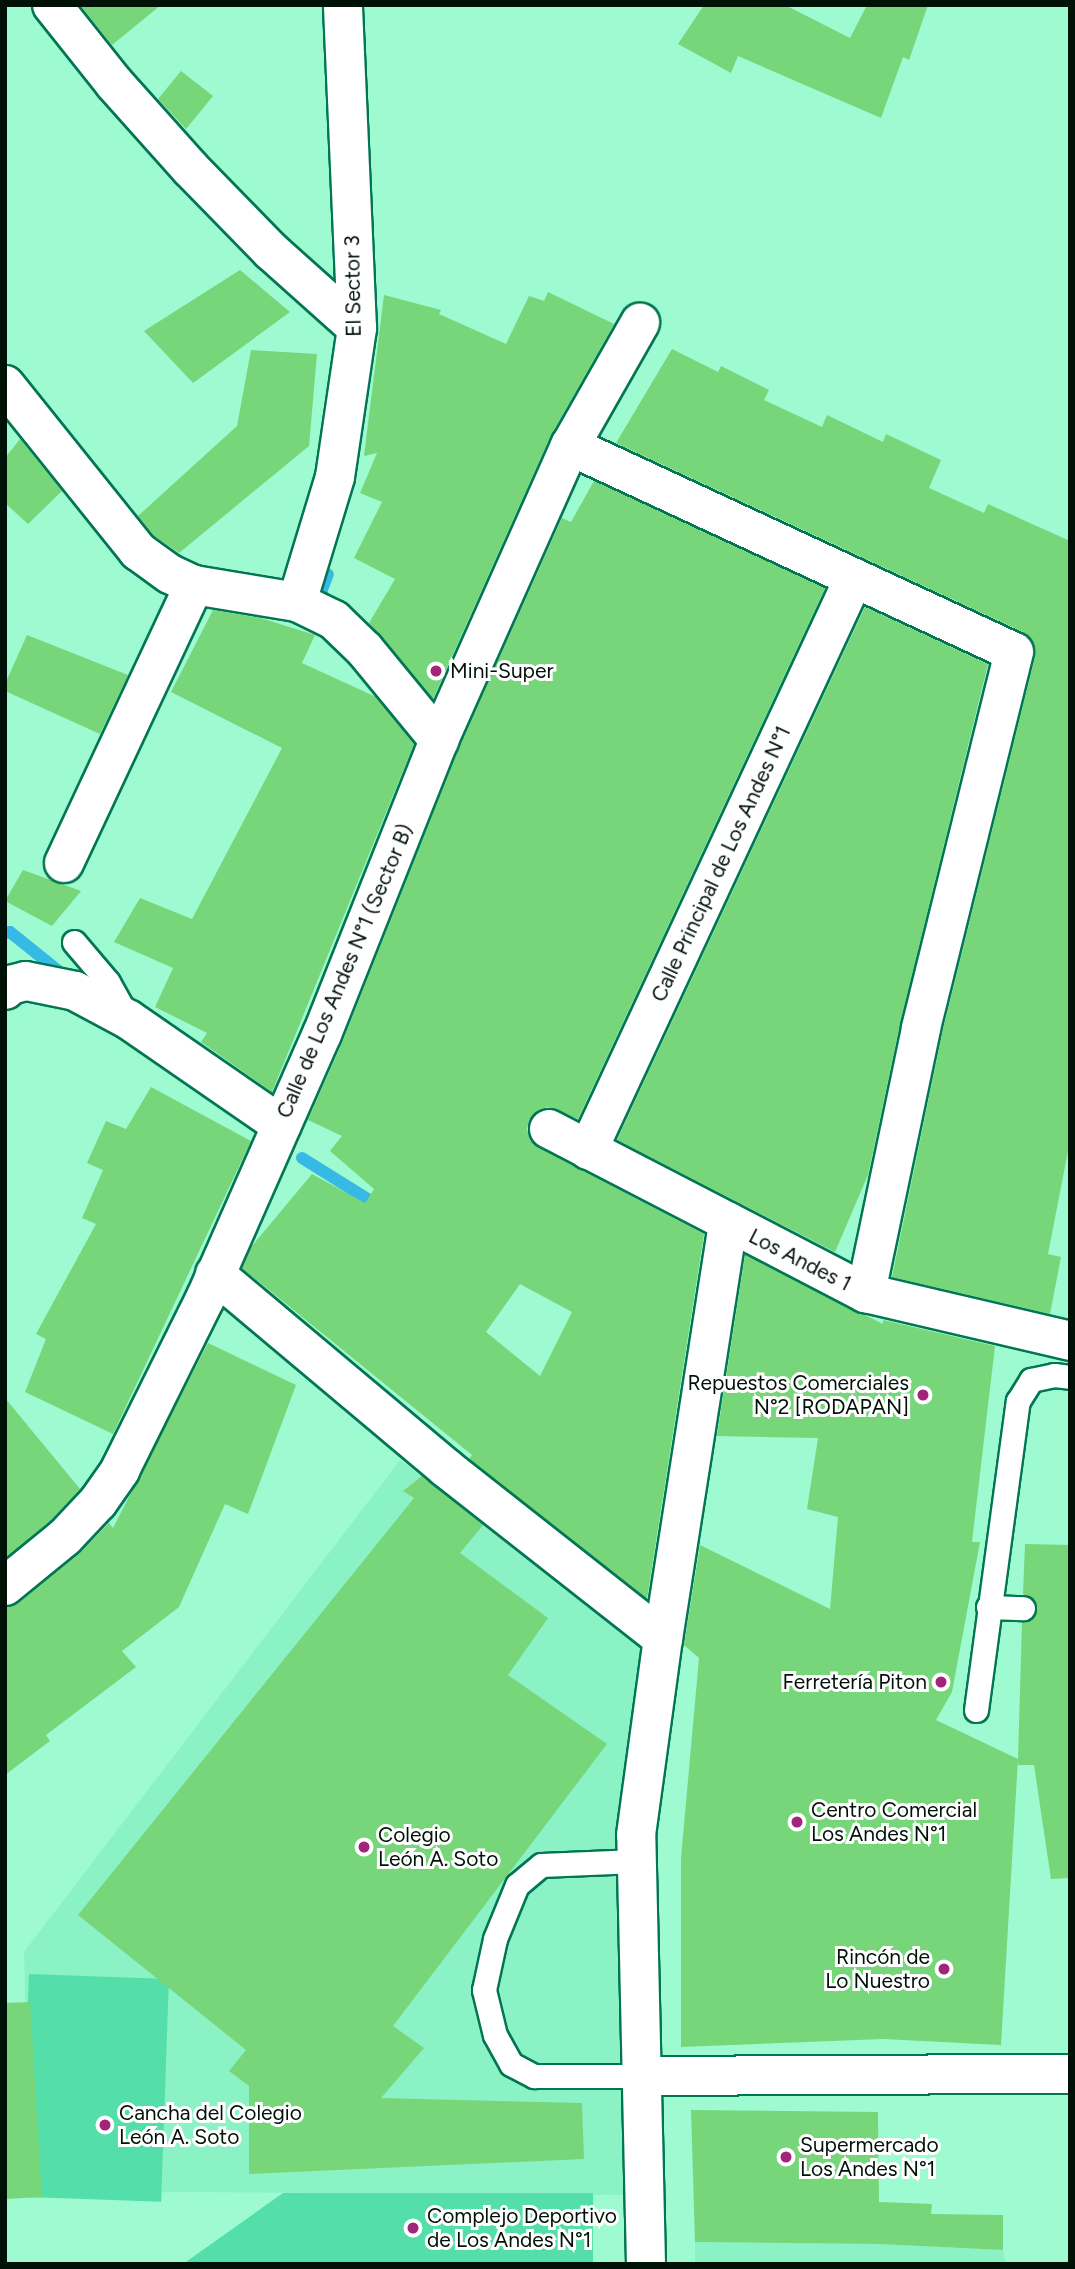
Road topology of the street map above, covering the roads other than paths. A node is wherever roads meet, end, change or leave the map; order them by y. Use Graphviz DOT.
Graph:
graph roads {
  1 [pos="52,5"];
  2 [pos="343,5"];
  3 [pos="640,323"];
  4 [pos="357,328"];
  5 [pos="5,385"];
  6 [pos="570,446"];
  7 [pos="854,578"];
  8 [pos="194,585"];
  9 [pos="297,603"];
  10 [pos="439,740"];
  11 [pos="64,863"];
  12 [pos="74,942"];
  13 [pos="5,990"];
  14 [pos="129,1020"];
  15 [pos="281,1125"];
  16 [pos="549,1129"];
  17 [pos="588,1150"];
  18 [pos="728,1222"];
  19 [pos="215,1274"];
  20 [pos="866,1293"];
  21 [pos="1070,1340"];
  22 [pos="1070,1377"];
  23 [pos="5,1586"];
  24 [pos="988,1607"];
  25 [pos="1023,1608"];
  26 [pos="663,1639"];
  27 [pos="976,1710"];
  28 [pos="637,1861"];
  29 [pos="1070,2074"];
  30 [pos="642,2076"];
  31 [pos="646,2264"];
  1 -- 4 [label="street"];
  2 -- 4 [label="street, El Sector 3"];
  3 -- 6 [label="street, Calle de Los Andes N°1 (Sector B)"];
  4 -- 9 [label="street, El Sector 3"];
  5 -- 8 [label="street"];
  6 -- 7 [label="street"];
  6 -- 10 [label="street, Calle de Los Andes N°1 (Sector B)"];
  7 -- 17 [label="street, Calle Principal de Los Andes N°1"];
  7 -- 20 [label="street"];
  8 -- 9 [label="street"];
  8 -- 11 [label="street"];
  9 -- 10 [label="street"];
  10 -- 15 [label="street, Calle de Los Andes N°1 (Sector B)"];
  12 -- 14 [label="lane"];
  13 -- 14 [label="street"];
  14 -- 15 [label="street"];
  15 -- 19 [label="street, Calle de Los Andes N°1 (Sector B)"];
  16 -- 17 [label="street, Los Andes 1"];
  17 -- 18 [label="street, Los Andes 1"];
  18 -- 20 [label="street, Los Andes 1"];
  18 -- 26 [label="street"];
  19 -- 23 [label="street, Calle de Los Andes N°1 (Sector B)"];
  19 -- 26 [label="street"];
  20 -- 21 [label="street, Los Andes 1"];
  22 -- 24 [label="lane"];
  24 -- 25 [label="lane"];
  24 -- 27 [label="lane"];
  26 -- 28 [label="street"];
  28 -- 30 [label="street"];
  28 -- 30 [label="lane"];
  29 -- 30 [label="street"];
  30 -- 31 [label="street"];
}
